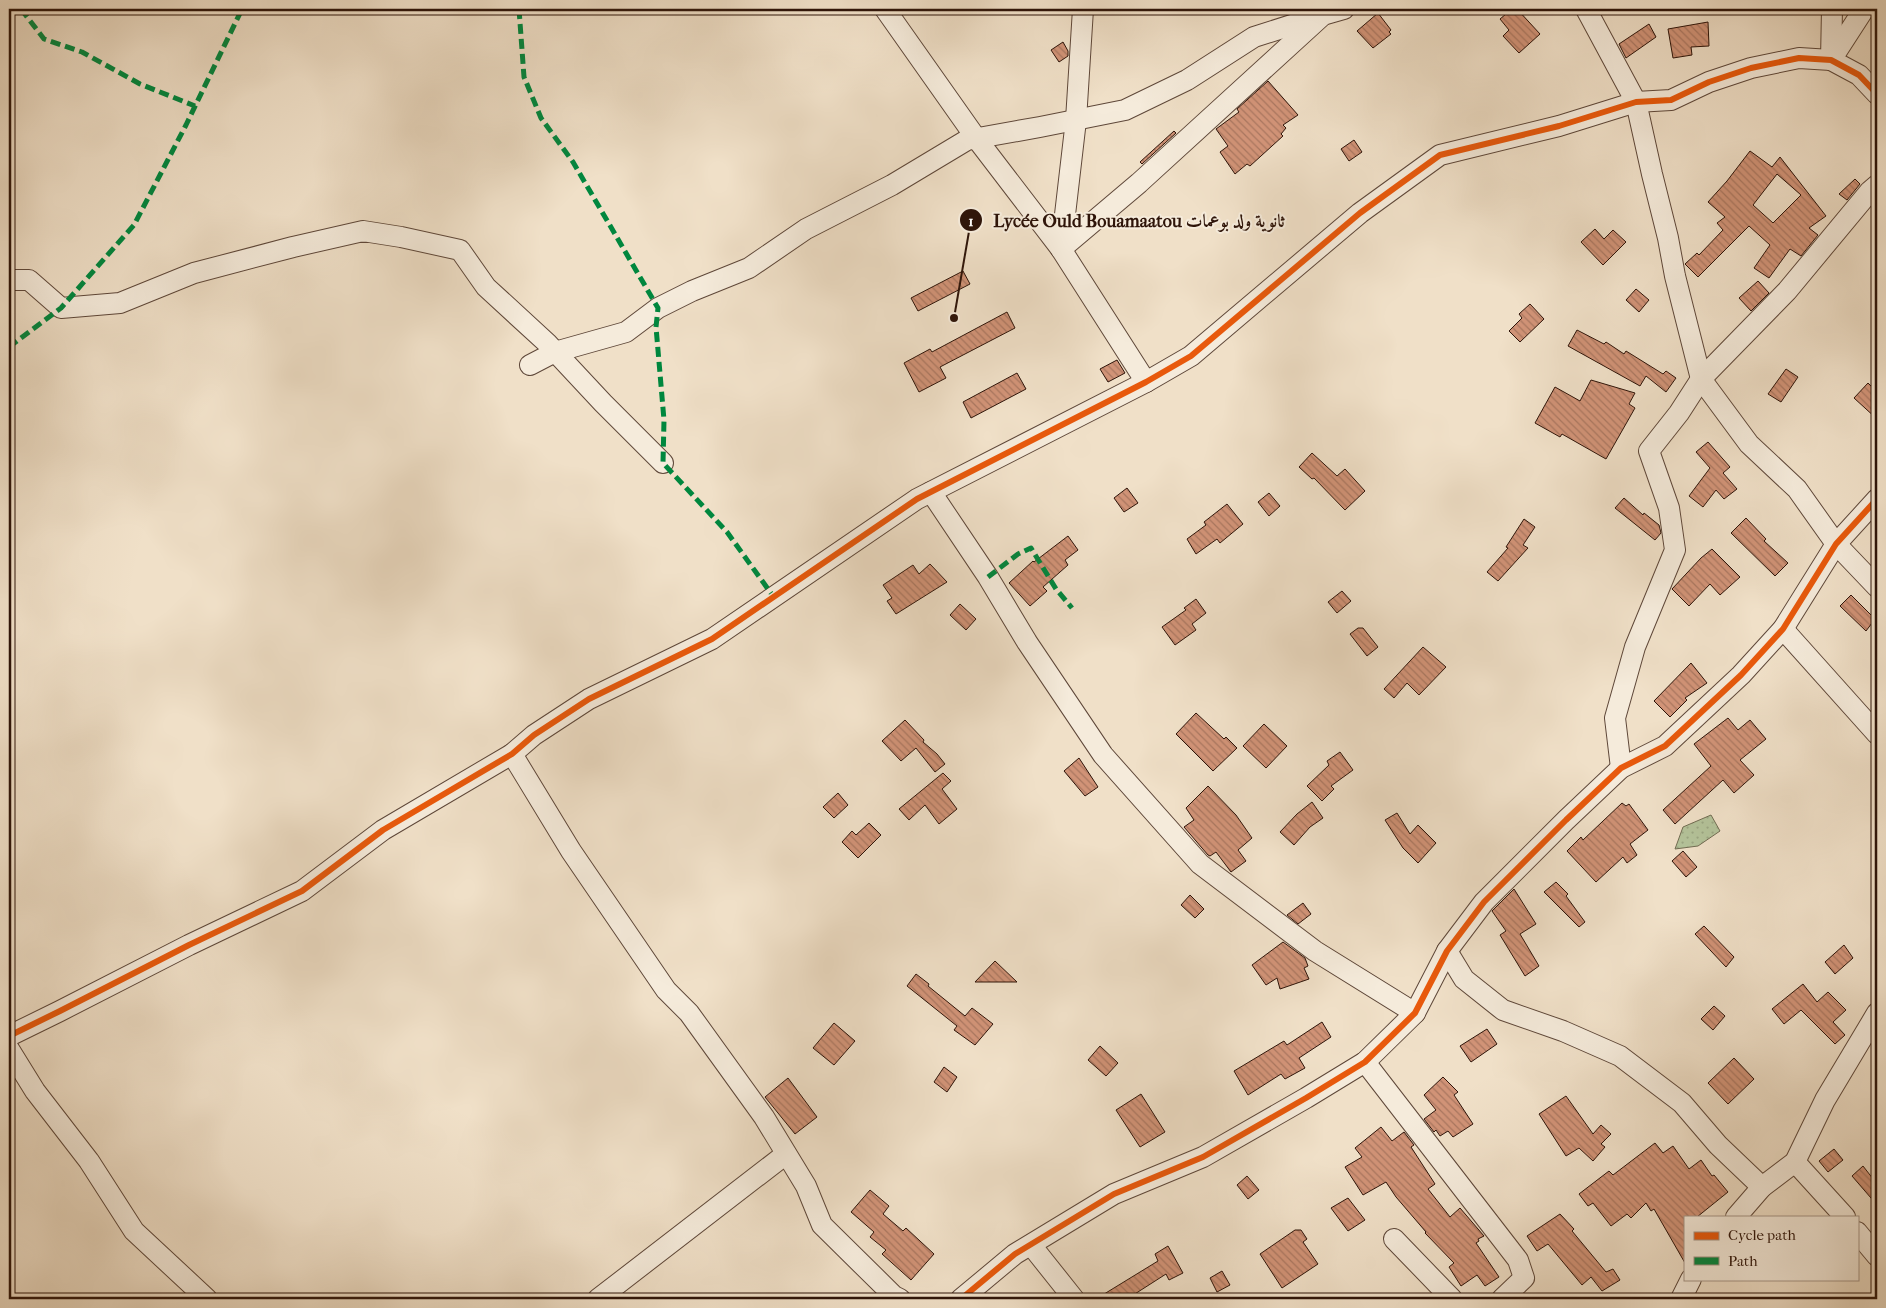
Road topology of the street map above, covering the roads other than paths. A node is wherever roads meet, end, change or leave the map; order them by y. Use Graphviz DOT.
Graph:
graph roads {
  1 [pos="885,9"];
  2 [pos="1083,9"];
  3 [pos="1344,9"];
  4 [pos="1586,9"];
  5 [pos="1832,9"];
  6 [pos="1864,9"];
  7 [pos="1323,15"];
  8 [pos="1831,60"];
  9 [pos="1877,94"];
  10 [pos="1636,102"];
  11 [pos="1076,120"];
  12 [pos="976,138"];
  13 [pos="1877,186"];
  14 [pos="1061,249"];
  15 [pos="9,280"];
  16 [pos="555,352"];
  17 [pos="530,365"];
  18 [pos="1701,379"];
  19 [pos="1146,382"];
  20 [pos="663,463"];
  21 [pos="931,492"];
  22 [pos="1877,499"];
  23 [pos="1836,544"];
  24 [pos="1877,587"];
  25 [pos="1783,629"];
  26 [pos="1877,734"];
  27 [pos="512,754"];
  28 [pos="1621,768"];
  29 [pos="1447,951"];
  30 [pos="1415,1013"];
  31 [pos="1877,1013"];
  32 [pos="9,1036"];
  33 [pos="9,1049"];
  34 [pos="1365,1062"];
  35 [pos="786,1154"];
  36 [pos="1795,1162"];
  37 [pos="1762,1188"];
  38 [pos="1737,1216"];
  39 [pos="1843,1216"];
  40 [pos="1858,1233"];
  41 [pos="1394,1239"];
  42 [pos="1031,1245"];
  43 [pos="1877,1256"];
  44 [pos="1690,1280"];
  45 [pos="207,1299"];
  46 [pos="598,1299"];
  47 [pos="900,1299"];
  48 [pos="961,1299"];
  49 [pos="1074,1299"];
  50 [pos="1452,1299"];
  51 [pos="1502,1299"];
  52 [pos="1681,1299"];
  1 -- 12 [label="street"];
  2 -- 11 [label="street"];
  3 -- 7 [label="street"];
  4 -- 10 [label="street"];
  5 -- 8 [label="street"];
  6 -- 8 [label="street"];
  7 -- 11 [label="street"];
  7 -- 14 [label="street"];
  8 -- 9 [label="street"];
  8 -- 10 [label="street"];
  10 -- 18 [label="street"];
  10 -- 19 [label="street"];
  11 -- 12 [label="street"];
  11 -- 14 [label="street"];
  12 -- 14 [label="street"];
  12 -- 16 [label="street"];
  13 -- 18 [label="street"];
  14 -- 19 [label="street"];
  15 -- 16 [label="street"];
  16 -- 17 [label="street"];
  16 -- 20 [label="street"];
  18 -- 23 [label="street"];
  18 -- 28 [label="street"];
  19 -- 21 [label="street"];
  21 -- 27 [label="street"];
  21 -- 30 [label="street"];
  22 -- 23 [label="street"];
  23 -- 24 [label="street"];
  23 -- 25 [label="street"];
  25 -- 26 [label="street"];
  25 -- 28 [label="street"];
  27 -- 32 [label="street"];
  27 -- 35 [label="street"];
  28 -- 29 [label="street"];
  29 -- 30 [label="street"];
  29 -- 37 [label="street"];
  30 -- 34 [label="street"];
  31 -- 36 [label="street"];
  33 -- 45 [label="street"];
  34 -- 42 [label="street"];
  34 -- 51 [label="street"];
  35 -- 46 [label="street"];
  35 -- 47 [label="street"];
  36 -- 37 [label="street"];
  36 -- 39 [label="street"];
  37 -- 38 [label="street"];
  40 -- 43 [label="street"];
  41 -- 50 [label="street"];
  42 -- 48 [label="street"];
  42 -- 49 [label="street"];
  44 -- 52 [label="street"];
}
